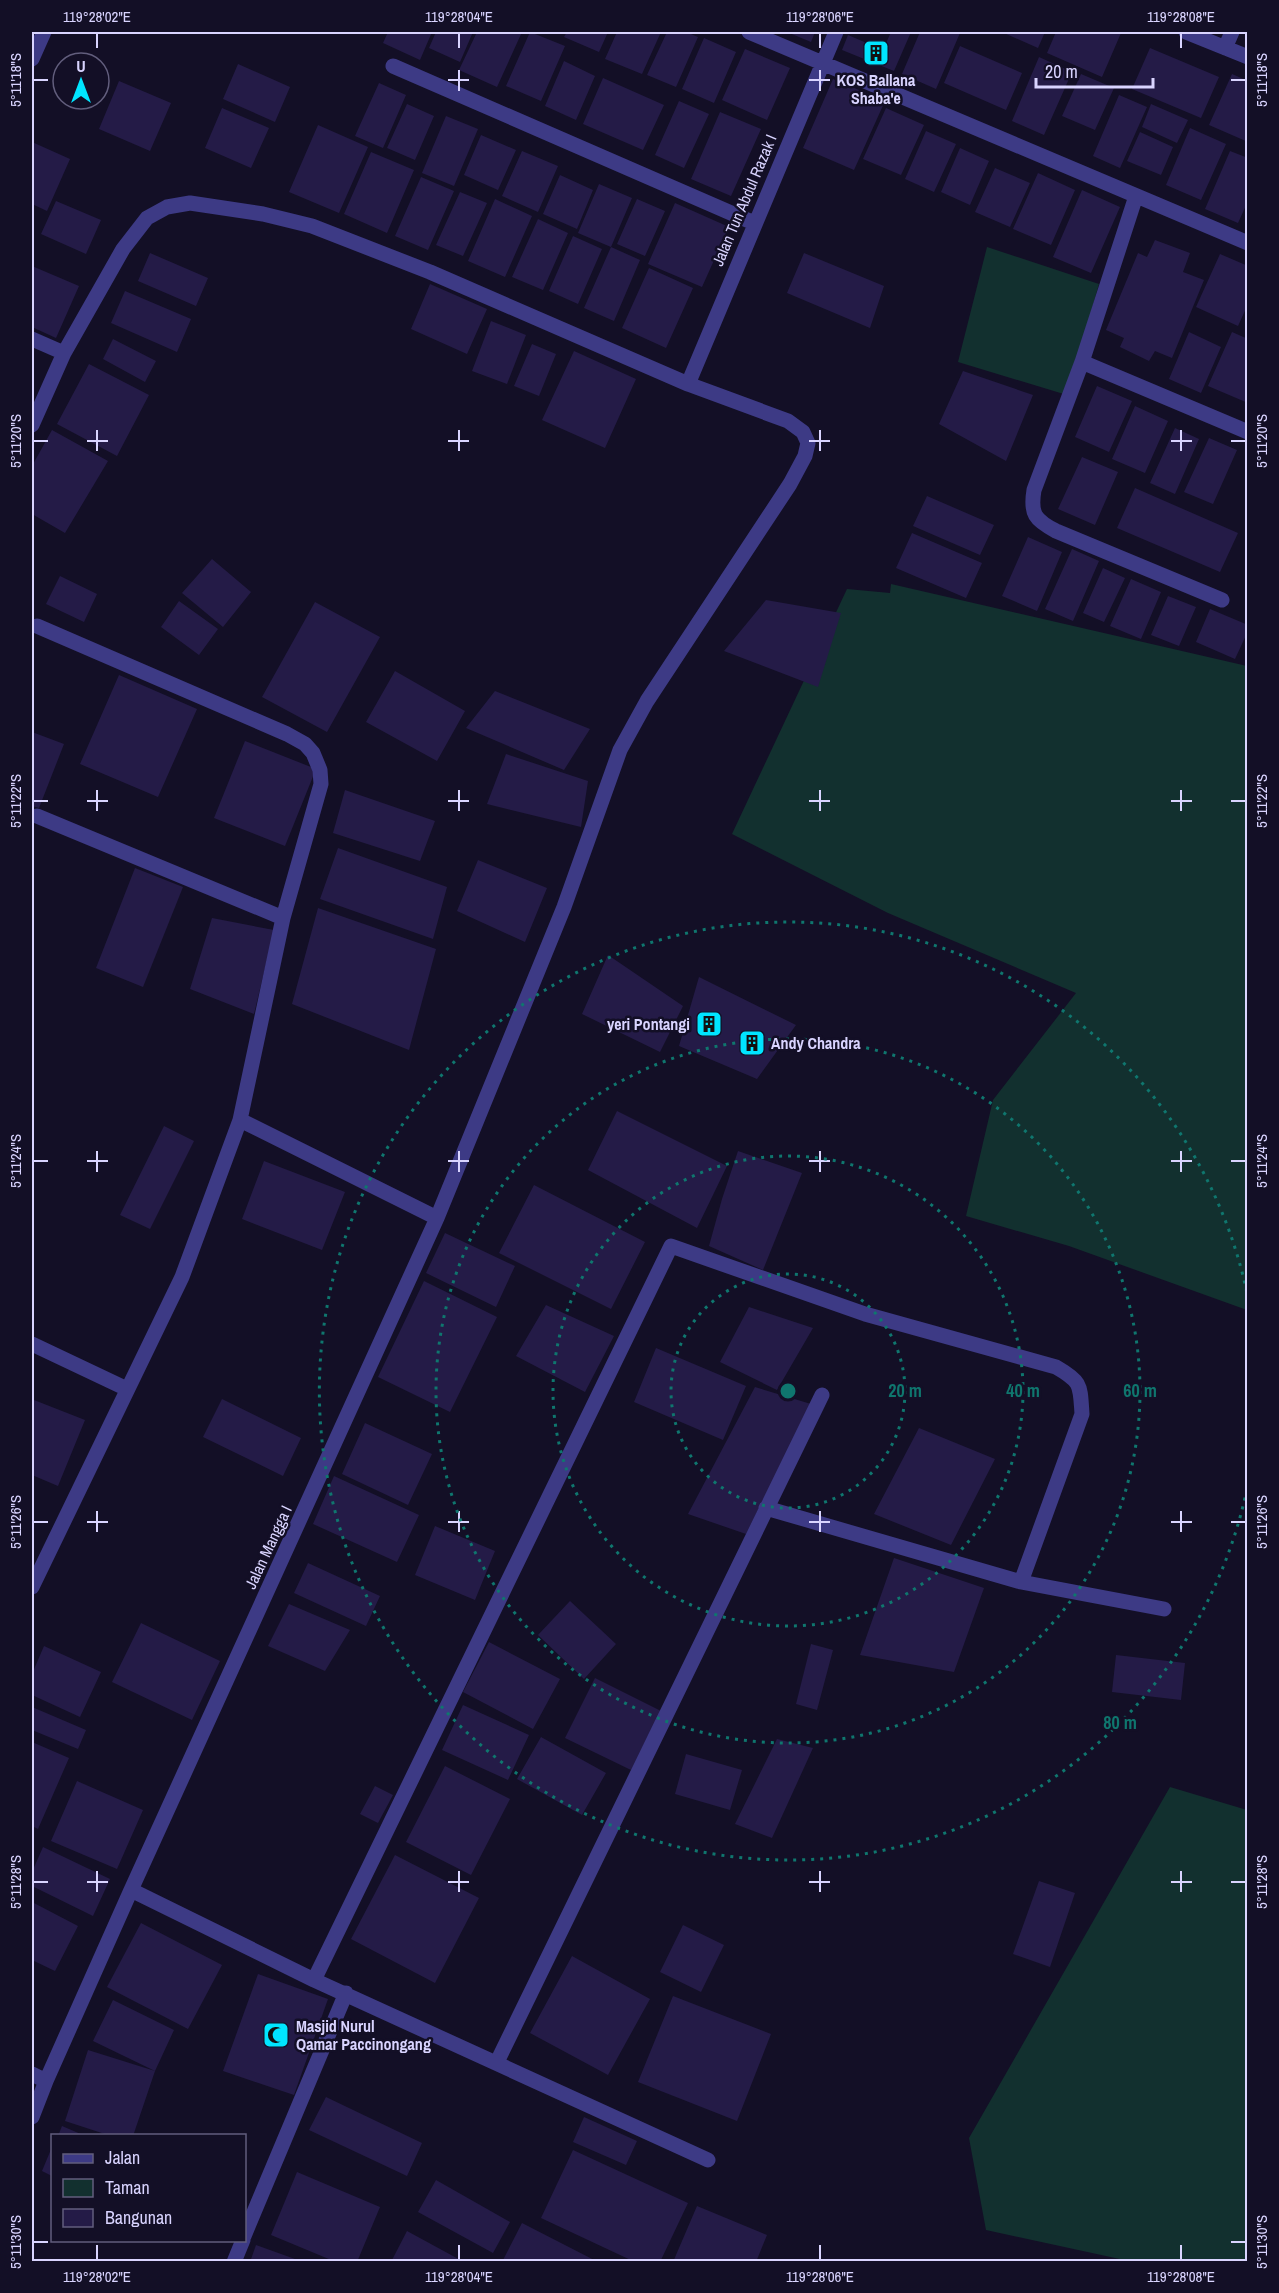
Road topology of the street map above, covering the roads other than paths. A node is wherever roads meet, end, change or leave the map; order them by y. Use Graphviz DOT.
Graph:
graph roads {
  1 [pos="44,32"];
  2 [pos="749,32"];
  3 [pos="836,32"];
  4 [pos="1186,32"];
  5 [pos="1232,32"];
  6 [pos="1226,48"];
  7 [pos="1248,57"];
  8 [pos="32,59"];
  9 [pos="822,63"];
  10 [pos="393,66"];
  11 [pos="1136,196"];
  12 [pos="754,223"];
  13 [pos="1248,243"];
  14 [pos="32,339"];
  15 [pos="64,353"];
  16 [pos="1082,362"];
  17 [pos="688,384"];
  18 [pos="32,425"];
  19 [pos="1248,432"];
  20 [pos="1222,600"];
  21 [pos="37,626"];
  22 [pos="37,816"];
  23 [pos="283,918"];
  24 [pos="240,1120"];
  25 [pos="437,1218"];
  26 [pos="32,1344"];
  27 [pos="127,1389"];
  28 [pos="822,1395"];
  29 [pos="766,1508"];
  30 [pos="1021,1582"];
  31 [pos="32,1587"];
  32 [pos="1164,1609"];
  33 [pos="131,1890"];
  34 [pos="315,1980"];
  35 [pos="346,1993"];
  36 [pos="496,2062"];
  37 [pos="32,2074"];
  38 [pos="46,2081"];
  39 [pos="32,2117"];
  40 [pos="708,2160"];
  41 [pos="246,2231"];
  42 [pos="243,2242"];
  43 [pos="234,2262"];
  1 -- 8 [label="street"];
  2 -- 9 [label="street"];
  3 -- 9 [label="street, Jalan Tun Abdul Razak I"];
  4 -- 6 [label="street"];
  5 -- 6 [label="street"];
  6 -- 7 [label="street"];
  9 -- 11 [label="street"];
  9 -- 12 [label="street, Jalan Tun Abdul Razak I"];
  10 -- 12 [label="street"];
  11 -- 13 [label="street"];
  11 -- 16 [label="street"];
  12 -- 17 [label="street, Jalan Tun Abdul Razak I"];
  14 -- 15 [label="street"];
  15 -- 17 [label="street, Jalan Mangga I"];
  15 -- 18 [label="street, Jalan Mangga I"];
  16 -- 19 [label="street"];
  16 -- 20 [label="street"];
  17 -- 25 [label="street, Jalan Mangga I"];
  21 -- 23 [label="street"];
  22 -- 23 [label="street"];
  23 -- 24 [label="street"];
  24 -- 25 [label="street"];
  24 -- 27 [label="street"];
  25 -- 33 [label="street, Jalan Mangga I"];
  26 -- 27 [label="street"];
  27 -- 31 [label="street"];
  28 -- 29 [label="street"];
  29 -- 30 [label="street"];
  29 -- 36 [label="street"];
  30 -- 32 [label="street"];
  30 -- 34 [label="street"];
  33 -- 34 [label="street"];
  33 -- 38 [label="street, Jalan Mangga I"];
  34 -- 35 [label="street"];
  35 -- 36 [label="street"];
  35 -- 41 [label="street"];
  36 -- 40 [label="street"];
  37 -- 38 [label="street"];
  38 -- 39 [label="street, Jalan Mangga I"];
  42 -- 43 [label="street"];
}
